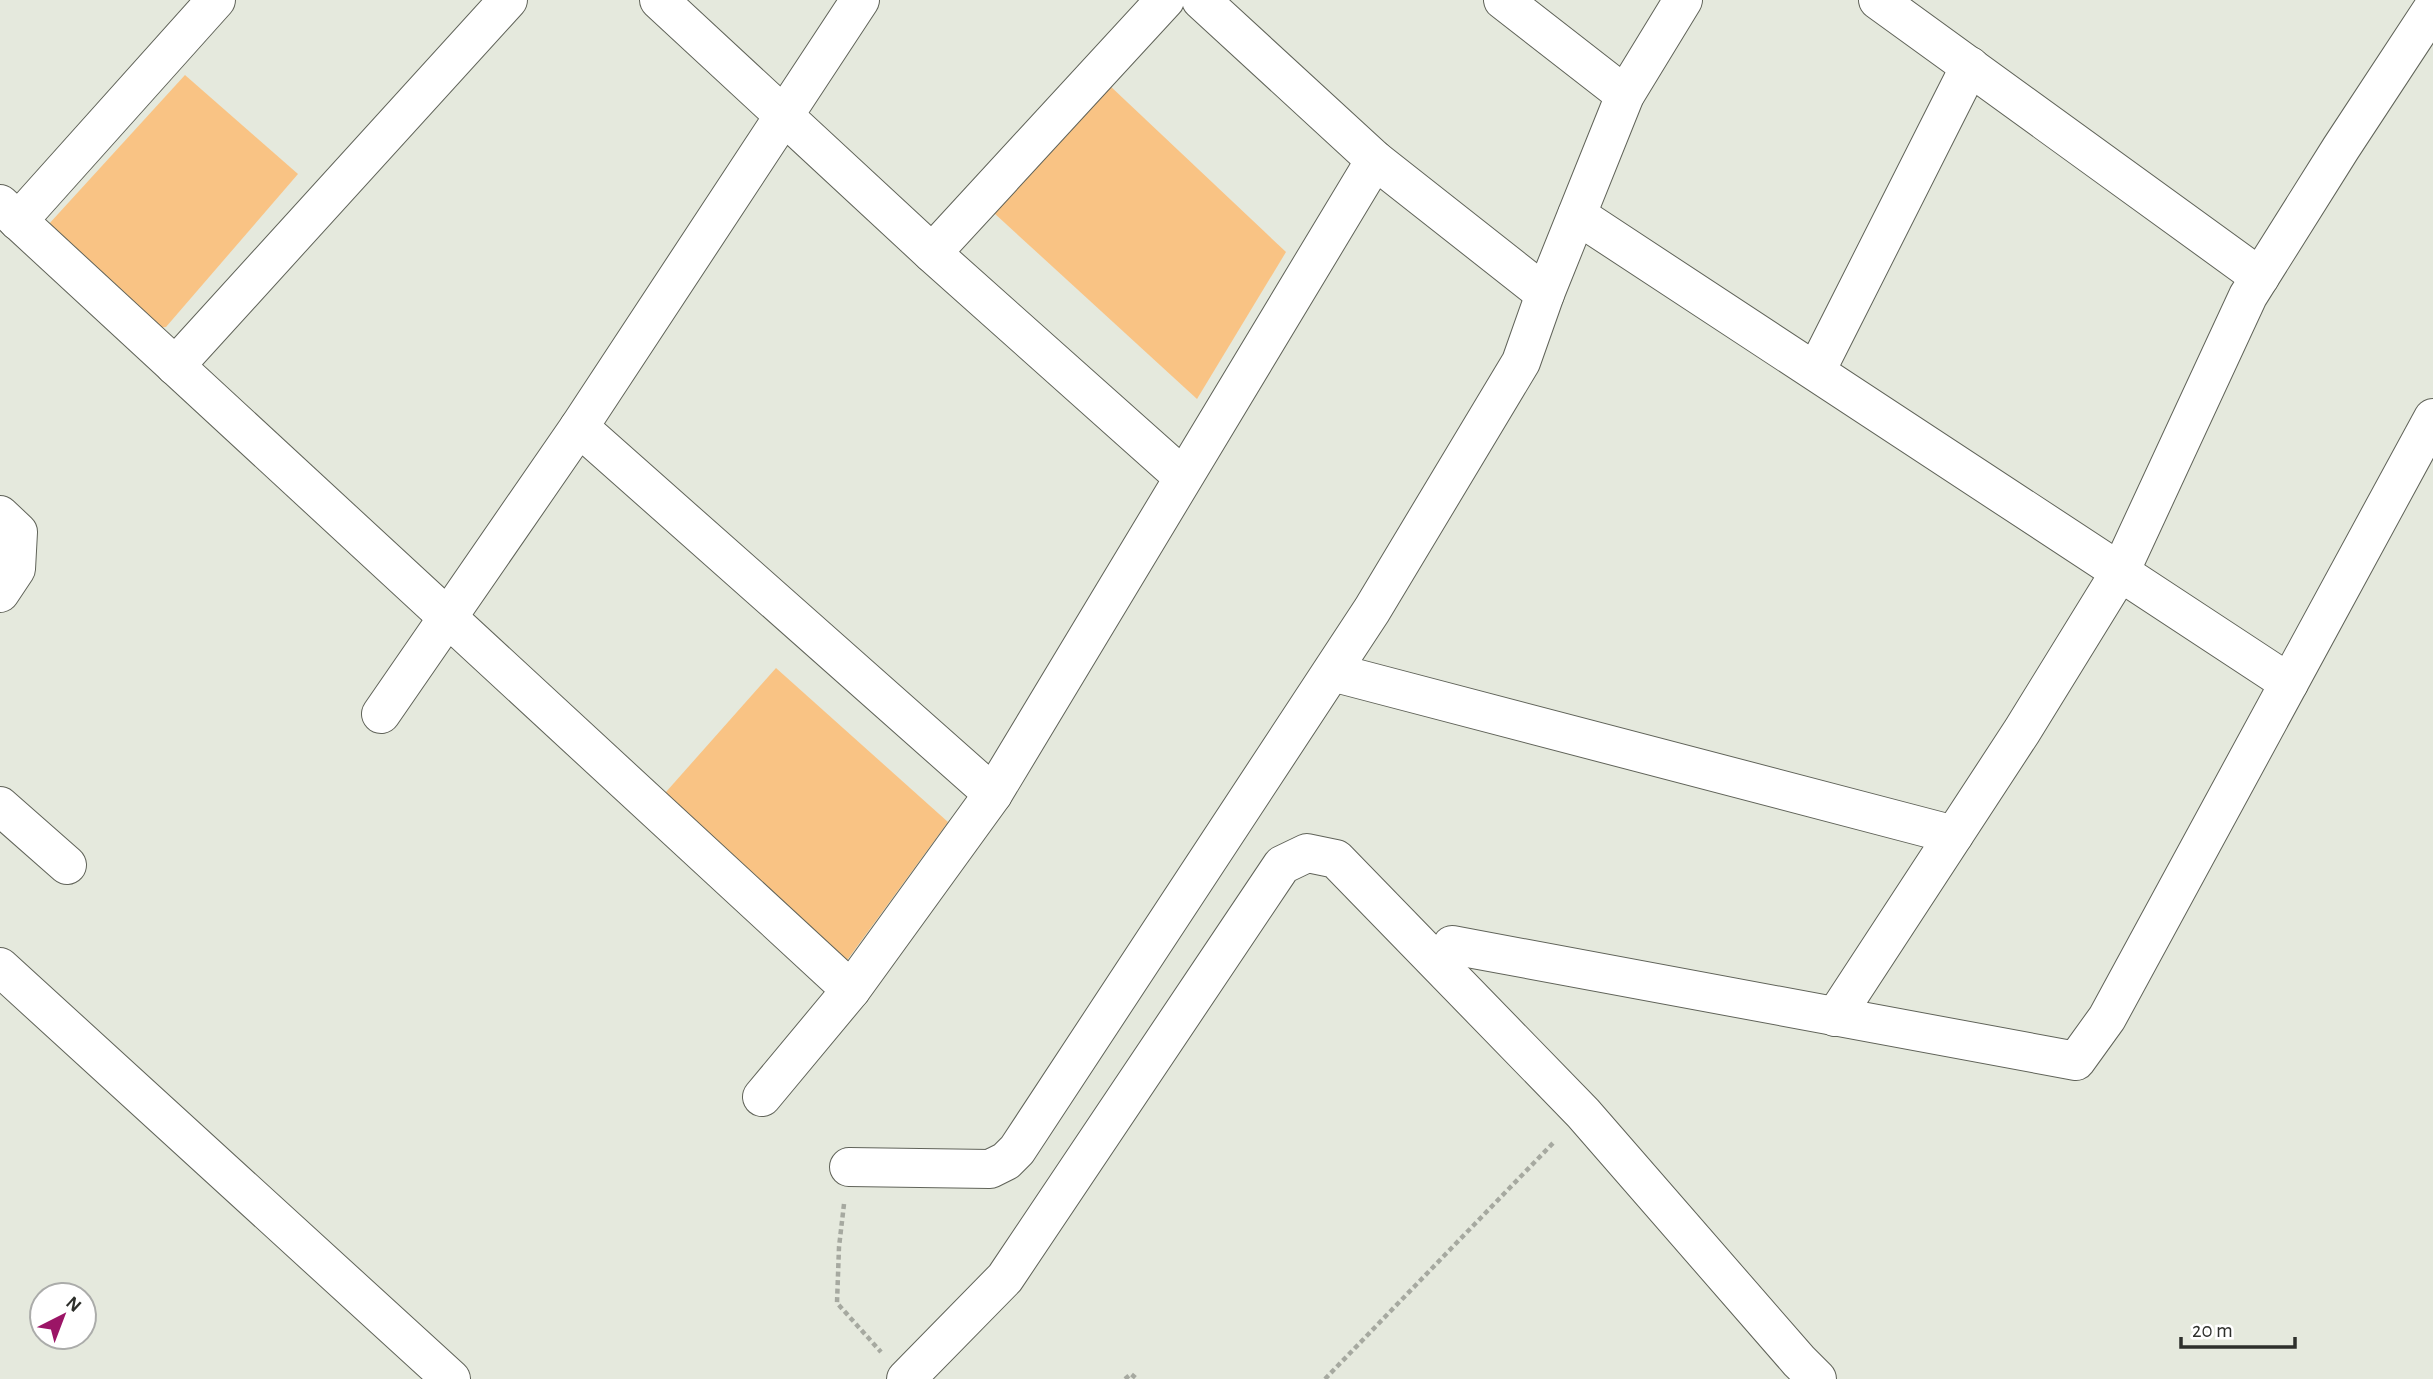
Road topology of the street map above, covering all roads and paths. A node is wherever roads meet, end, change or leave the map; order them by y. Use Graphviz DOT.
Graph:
graph roads {
  1 [pos="216,0"];
  2 [pos="508,0"];
  3 [pos="659,0"];
  4 [pos="860,0"];
  5 [pos="1165,0"];
  6 [pos="1201,0"];
  7 [pos="1503,0"];
  8 [pos="1683,0"];
  9 [pos="1878,0"];
  10 [pos="2433,8"];
  11 [pos="1970,66"];
  12 [pos="1625,95"];
  13 [pos="783,115"];
  14 [pos="1375,160"];
  15 [pos="9,212"];
  16 [pos="1577,215"];
  17 [pos="932,253"];
  18 [pos="2260,277"];
  19 [pos="1545,294"];
  20 [pos="175,366"];
  21 [pos="1816,371"];
  22 [pos="2433,418"];
  23 [pos="579,427"];
  24 [pos="1183,477"];
  25 [pos="0,515"];
  26 [pos="2120,572"];
  27 [pos="0,593"];
  28 [pos="448,616"];
  29 [pos="1332,672"];
  30 [pos="2289,682"];
  31 [pos="381,714"];
  32 [pos="993,794"];
  33 [pos="0,806"];
  34 [pos="1954,835"];
  35 [pos="67,864"];
  36 [pos="1452,945"];
  37 [pos="0,967"];
  38 [pos="851,990"];
  39 [pos="1835,1017"];
  40 [pos="762,1097"];
  41 [pos="1583,1113"];
  42 [pos="849,1167"];
  43 [pos="897,1369"];
  44 [pos="451,1379"];
  45 [pos="1125,1379"];
  46 [pos="1137,1379"];
  47 [pos="1325,1379"];
  48 [pos="1817,1379"];
  1 -- 15 [label="street"];
  2 -- 20 [label="street"];
  3 -- 13 [label="street"];
  4 -- 13 [label="street"];
  5 -- 17 [label="street"];
  6 -- 14 [label="street"];
  7 -- 12 [label="street"];
  8 -- 12 [label="street"];
  9 -- 11 [label="street"];
  10 -- 18 [label="street"];
  11 -- 18 [label="street"];
  11 -- 21 [label="street"];
  12 -- 16 [label="street"];
  13 -- 17 [label="street"];
  13 -- 23 [label="street"];
  14 -- 19 [label="street"];
  14 -- 24 [label="street"];
  15 -- 20 [label="street"];
  16 -- 19 [label="street"];
  16 -- 21 [label="street"];
  17 -- 24 [label="street"];
  18 -- 26 [label="street"];
  19 -- 29 [label="street"];
  20 -- 28 [label="street"];
  21 -- 26 [label="street"];
  22 -- 30 [label="street"];
  23 -- 28 [label="street"];
  23 -- 32 [label="street"];
  24 -- 32 [label="street"];
  25 -- 27 [label="street"];
  26 -- 30 [label="street"];
  26 -- 34 [label="street"];
  28 -- 31 [label="street"];
  28 -- 38 [label="street"];
  29 -- 34 [label="street"];
  29 -- 42 [label="street"];
  30 -- 39 [label="street"];
  32 -- 38 [label="street"];
  33 -- 35 [label="street"];
  34 -- 39 [label="street"];
  36 -- 39 [label="street"];
  37 -- 44 [label="street"];
  38 -- 40 [label="street"];
  41 -- 43 [label="street"];
  41 -- 47 [label="path"];
  41 -- 48 [label="street"];
  42 -- 43 [label="path"];
  45 -- 46 [label="path"];
}
